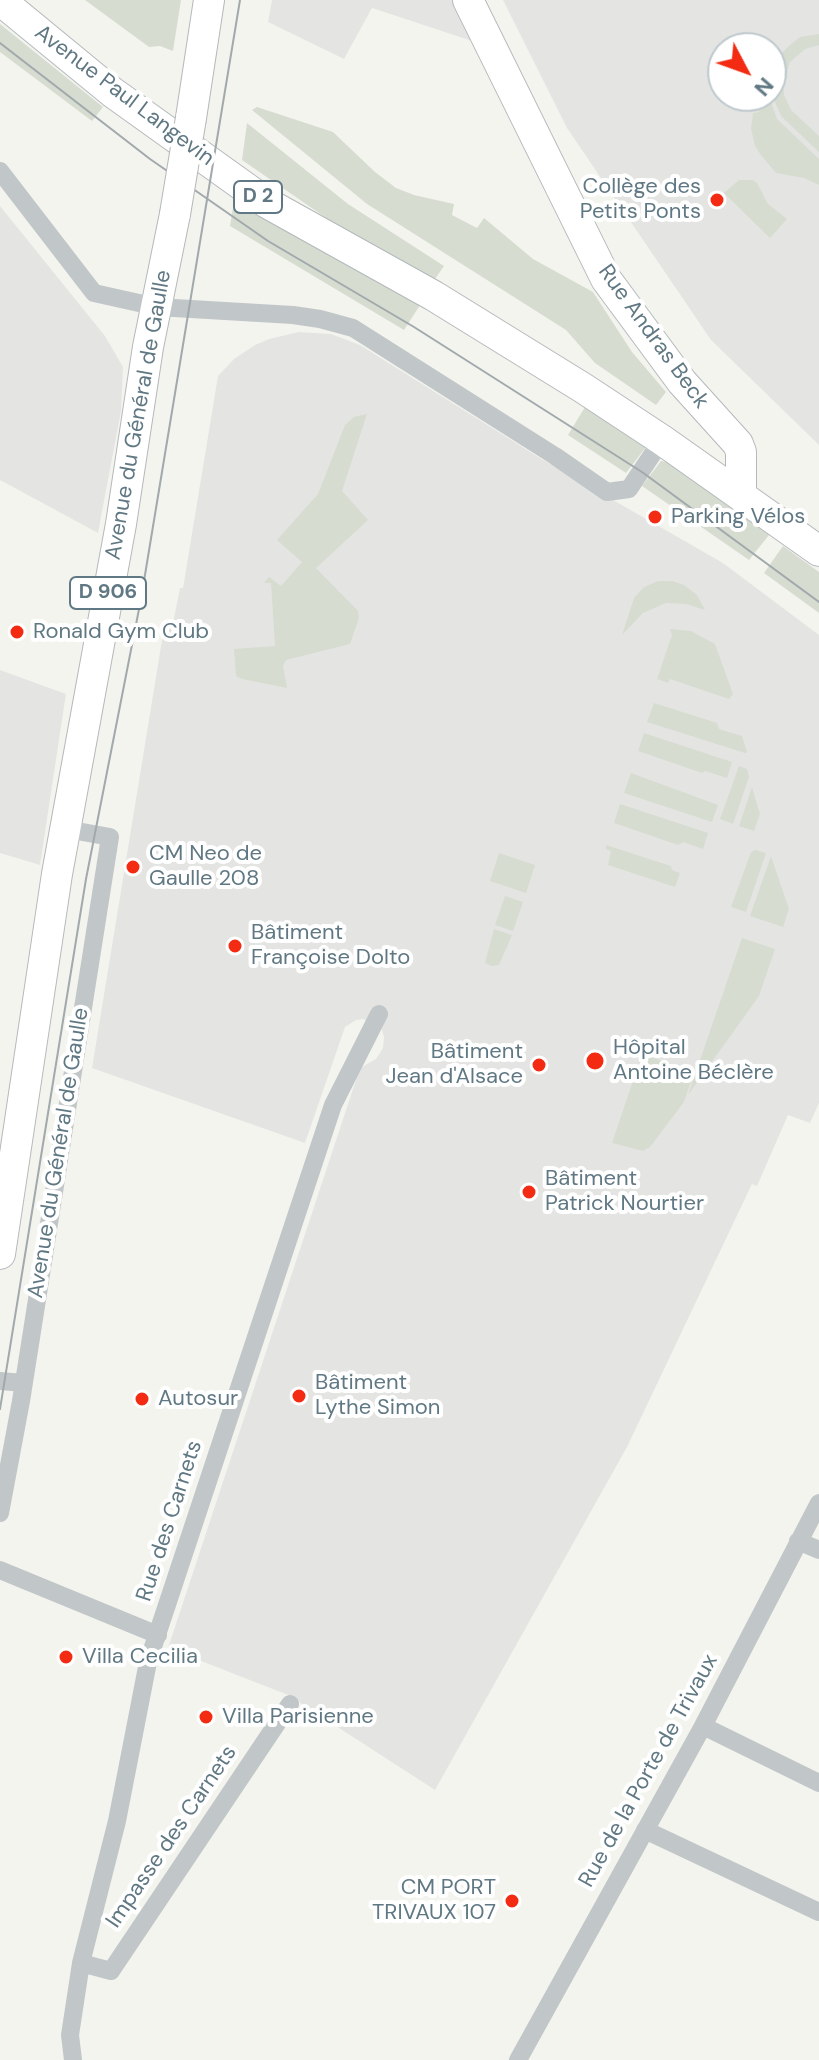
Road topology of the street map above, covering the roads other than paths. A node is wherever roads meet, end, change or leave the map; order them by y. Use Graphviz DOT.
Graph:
graph roads {
  1 [pos="0,0"];
  2 [pos="209,0"];
  3 [pos="468,0"];
  4 [pos="0,171"];
  5 [pos="157,307"];
  6 [pos="662,440"];
  7 [pos="741,496"];
  8 [pos="819,551"];
  9 [pos="66,829"];
  10 [pos="379,1014"];
  11 [pos="0,1254"];
  12 [pos="0,1381"];
  13 [pos="23,1383"];
  14 [pos="819,1503"];
  15 [pos="0,1513"];
  16 [pos="798,1541"];
  17 [pos="819,1550"];
  18 [pos="0,1570"];
  19 [pos="158,1635"];
  20 [pos="290,1704"];
  21 [pos="703,1726"];
  22 [pos="819,1783"];
  23 [pos="645,1830"];
  24 [pos="819,1912"];
  25 [pos="81,1963"];
  26 [pos="73,2060"];
  27 [pos="518,2060"];
  1 -- 6 [label="main road, Avenue Paul Langevin / D 2"];
  2 -- 5 [label="main road, Avenue du Général de Gaulle / D 906, bridge"];
  3 -- 7 [label="main road, Rue Andras Beck"];
  4 -- 5 [label="street"];
  5 -- 6 [label="street"];
  5 -- 9 [label="main road, Avenue du Général de Gaulle / D 906"];
  6 -- 7 [label="main road, D 2"];
  7 -- 8 [label="main road, D 2"];
  9 -- 11 [label="main road, Avenue du Général de Gaulle / D 906"];
  9 -- 13 [label="street, Avenue du Général de Gaulle"];
  10 -- 19 [label="street, Rue des Carnets"];
  12 -- 13 [label="street"];
  13 -- 15 [label="street, Avenue du Général de Gaulle"];
  14 -- 16 [label="street, Rue de la Porte de Trivaux"];
  16 -- 17 [label="street"];
  16 -- 21 [label="street, Rue de la Porte de Trivaux"];
  18 -- 19 [label="street"];
  19 -- 25 [label="street, Rue des Carnets"];
  20 -- 25 [label="street, Impasse des Carnets"];
  21 -- 22 [label="street"];
  21 -- 23 [label="street, Rue de la Porte de Trivaux"];
  23 -- 24 [label="street"];
  23 -- 27 [label="street, Rue de la Porte de Trivaux"];
  25 -- 26 [label="street, Rue des Carnets"];
}
